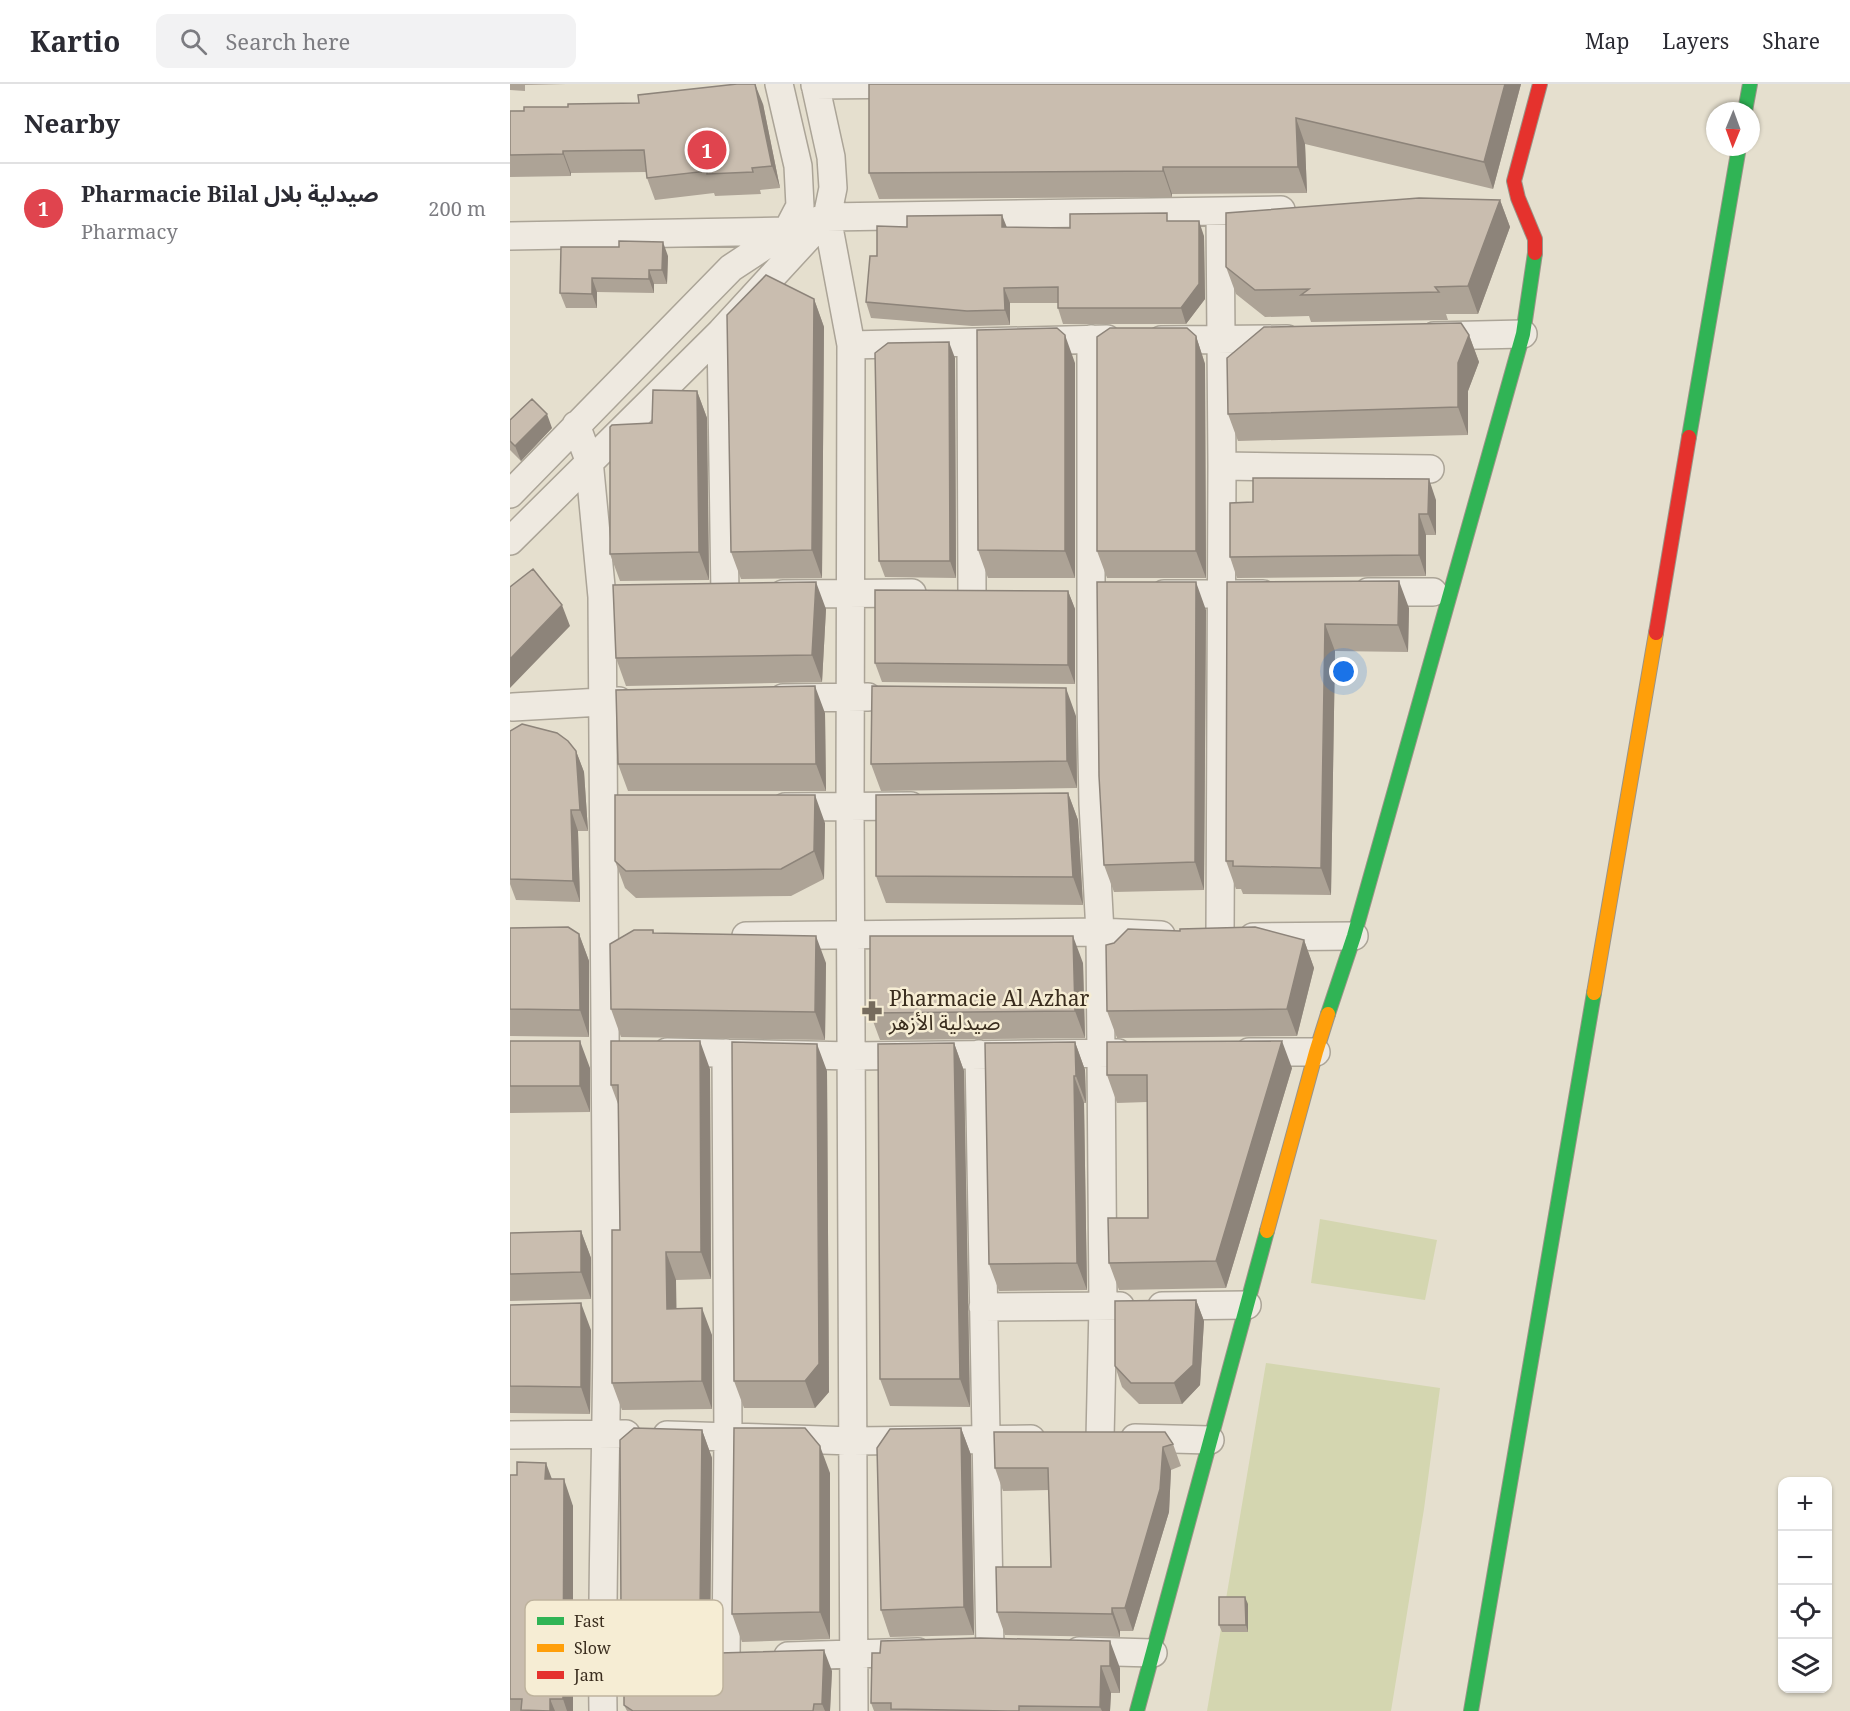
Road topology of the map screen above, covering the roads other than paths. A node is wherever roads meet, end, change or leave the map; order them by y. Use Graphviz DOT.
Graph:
graph roads {
  1 [pos="779,84"];
  2 [pos="924,84"];
  3 [pos="1540,84"];
  4 [pos="1750,84"];
  5 [pos="815,85"];
  6 [pos="1747,102"];
  7 [pos="1737,156"];
  8 [pos="1304,210"];
  9 [pos="1220,213"];
  10 [pos="827,217"];
  11 [pos="787,231"];
  12 [pos="510,236"];
  13 [pos="721,332"];
  14 [pos="1523,334"];
  15 [pos="1407,336"];
  16 [pos="1314,338"];
  17 [pos="1091,339"];
  18 [pos="1221,340"];
  19 [pos="971,343"];
  20 [pos="851,345"];
  21 [pos="576,425"];
  22 [pos="589,460"];
  23 [pos="1222,466"];
  24 [pos="1430,469"];
  25 [pos="510,494"];
  26 [pos="510,541"];
  27 [pos="1433,592"];
  28 [pos="850,593"];
  29 [pos="1103,593"];
  30 [pos="1292,593"];
  31 [pos="1339,593"];
  32 [pos="1222,594"];
  33 [pos="851,697"];
  34 [pos="887,697"];
  35 [pos="756,699"];
  36 [pos="638,701"];
  37 [pos="603,702"];
  38 [pos="513,707"];
  39 [pos="931,806"];
  40 [pos="756,807"];
  41 [pos="850,807"];
  42 [pos="1100,932"];
  43 [pos="852,934"];
  44 [pos="723,936"];
  45 [pos="1200,936"];
  46 [pos="1354,936"];
  47 [pos="612,1052"];
  48 [pos="1316,1052"];
  49 [pos="726,1053"];
  50 [pos="1101,1053"];
  51 [pos="1148,1053"];
  52 [pos="1220,1053"];
  53 [pos="979,1054"];
  54 [pos="852,1056"];
  55 [pos="1247,1305"];
  56 [pos="1103,1306"];
  57 [pos="983,1308"];
  58 [pos="607,1434"];
  59 [pos="510,1435"];
  60 [pos="728,1437"];
  61 [pos="1077,1438"];
  62 [pos="985,1439"];
  63 [pos="1210,1440"];
  64 [pos="853,1442"];
  65 [pos="612,1600"];
  66 [pos="1060,1651"];
  67 [pos="854,1653"];
  68 [pos="1153,1653"];
  69 [pos="606,1696"];
  70 [pos="603,1711"];
  71 [pos="854,1711"];
  72 [pos="1137,1711"];
  73 [pos="1471,1711"];
  1 -- 11 [label="street"];
  2 -- 5 [label="street"];
  3 -- 14 [label="street"];
  4 -- 6 [label="street"];
  5 -- 10 [label="street"];
  7 -- 73 [label="street"];
  8 -- 9 [label="street"];
  9 -- 10 [label="street"];
  9 -- 18 [label="street"];
  10 -- 11 [label="street"];
  10 -- 13 [label="street"];
  10 -- 20 [label="street"];
  11 -- 12 [label="street"];
  11 -- 21 [label="street"];
  13 -- 22 [label="street"];
  13 -- 28 [label="street"];
  14 -- 15 [label="street"];
  14 -- 46 [label="street"];
  16 -- 18 [label="street"];
  17 -- 18 [label="street"];
  17 -- 19 [label="street"];
  17 -- 29 [label="street"];
  18 -- 23 [label="street"];
  19 -- 20 [label="street"];
  19 -- 28 [label="street"];
  20 -- 28 [label="street"];
  21 -- 22 [label="street"];
  21 -- 25 [label="street"];
  22 -- 26 [label="street"];
  22 -- 37 [label="street"];
  23 -- 24 [label="street"];
  23 -- 32 [label="street"];
  27 -- 31 [label="street"];
  28 -- 33 [label="street"];
  29 -- 32 [label="street"];
  29 -- 42 [label="street"];
  30 -- 32 [label="street"];
  32 -- 45 [label="street"];
  33 -- 34 [label="street"];
  33 -- 35 [label="street"];
  33 -- 41 [label="street"];
  36 -- 37 [label="street"];
  37 -- 38 [label="street"];
  37 -- 47 [label="street"];
  39 -- 41 [label="street"];
  40 -- 41 [label="street"];
  41 -- 43 [label="street"];
  42 -- 43 [label="street"];
  42 -- 45 [label="street"];
  42 -- 50 [label="street"];
  43 -- 44 [label="street"];
  43 -- 54 [label="street"];
  45 -- 46 [label="street"];
  46 -- 48 [label="street"];
  47 -- 49 [label="street"];
  47 -- 58 [label="street"];
  48 -- 52 [label="street"];
  48 -- 55 [label="street"];
  49 -- 54 [label="street"];
  49 -- 60 [label="street"];
  50 -- 51 [label="street"];
  50 -- 53 [label="street"];
  50 -- 56 [label="street"];
  53 -- 54 [label="street"];
  53 -- 57 [label="street"];
  54 -- 64 [label="street"];
  55 -- 56 [label="street"];
  55 -- 63 [label="street"];
  56 -- 57 [label="street"];
  56 -- 61 [label="street"];
  57 -- 62 [label="street"];
  58 -- 59 [label="street"];
  58 -- 60 [label="street"];
  58 -- 65 [label="street"];
  60 -- 64 [label="street"];
  60 -- 67 [label="street"];
  61 -- 62 [label="street"];
  61 -- 63 [label="street"];
  62 -- 64 [label="street"];
  62 -- 67 [label="street"];
  63 -- 68 [label="street"];
  64 -- 67 [label="street"];
  66 -- 68 [label="street"];
  67 -- 71 [label="street"];
  68 -- 72 [label="street"];
  69 -- 70 [label="street"];
}
